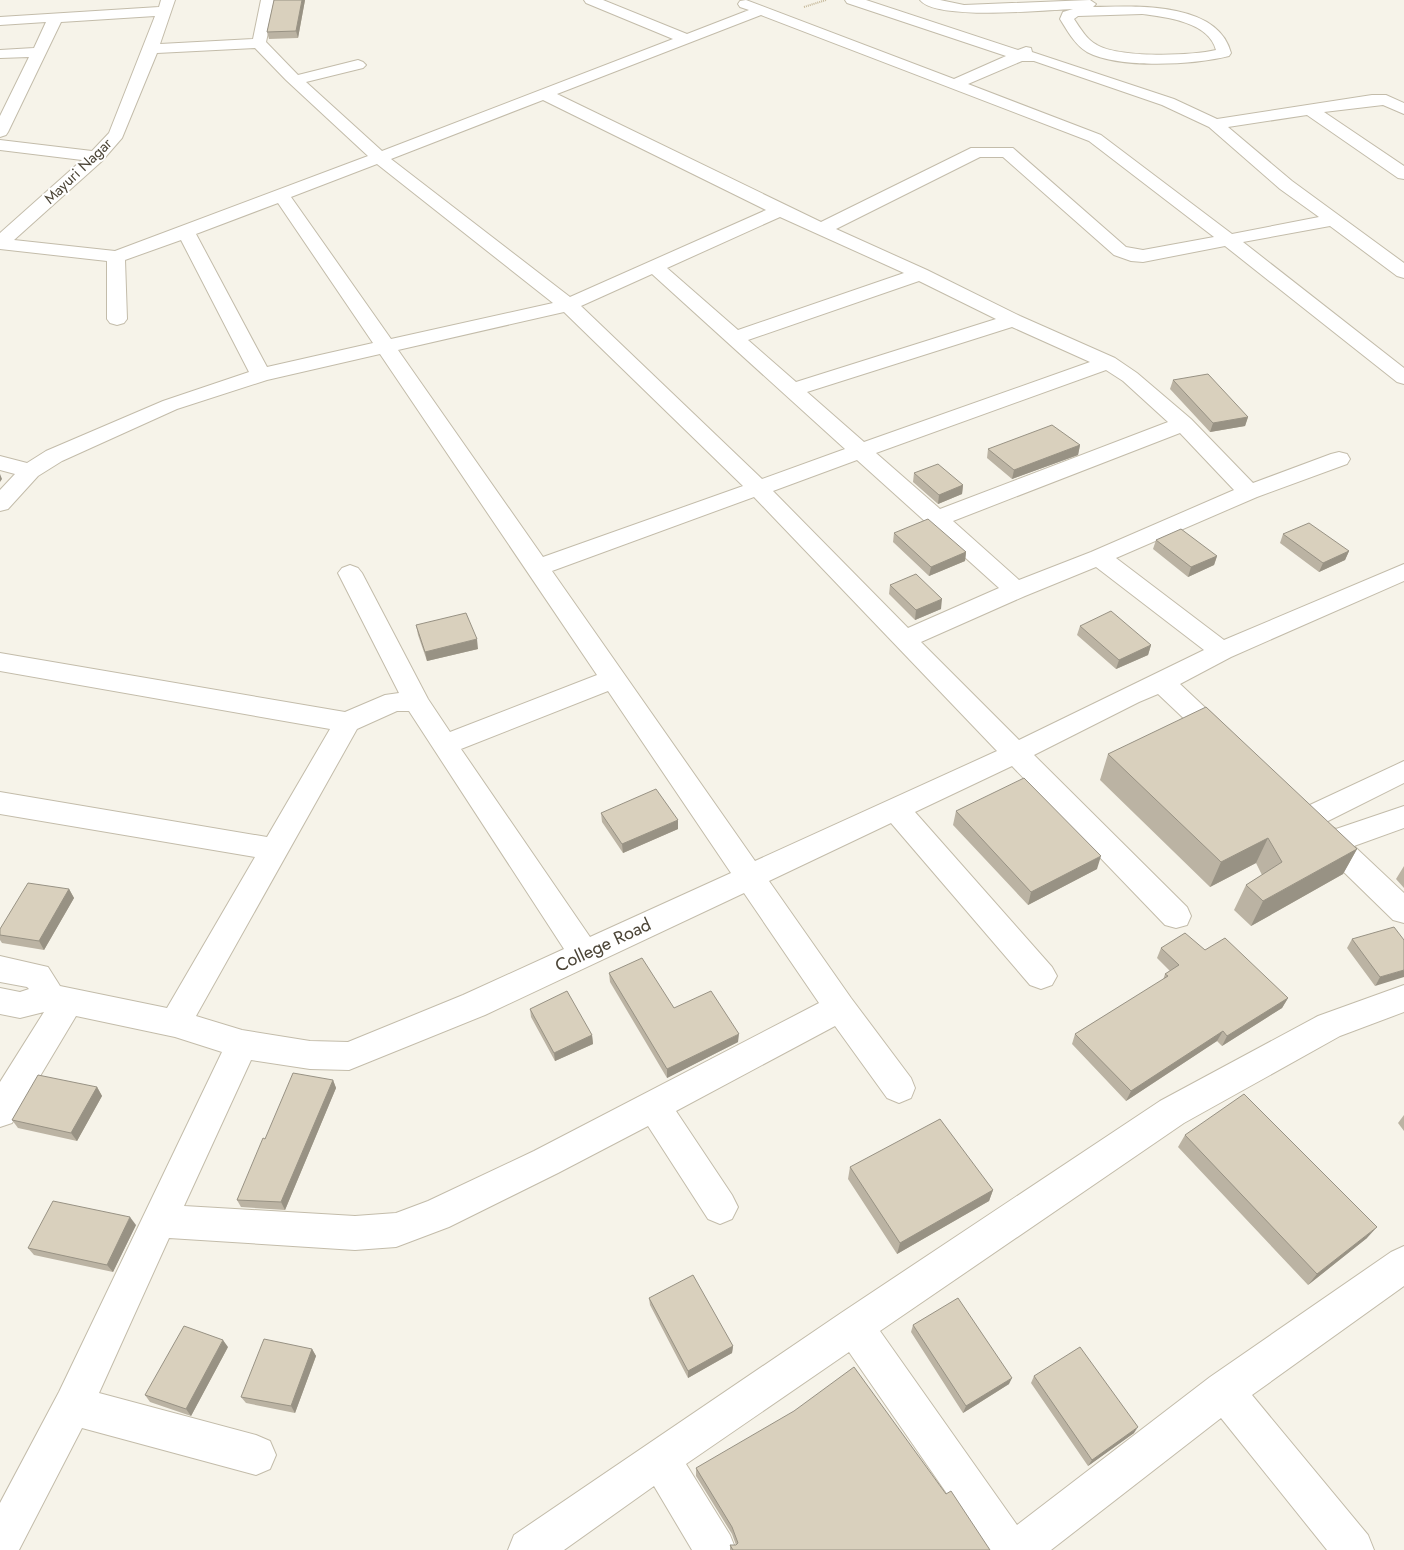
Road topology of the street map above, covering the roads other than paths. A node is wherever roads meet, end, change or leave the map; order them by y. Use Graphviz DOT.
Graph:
graph roads {
  1 [pos="268,0"];
  2 [pos="591,0"];
  3 [pos="734,0"];
  4 [pos="852,0"];
  5 [pos="880,0"];
  6 [pos="927,0"];
  7 [pos="1121,0"];
  8 [pos="166,6"];
  9 [pos="762,10"];
  10 [pos="1142,10"];
  11 [pos="56,17"];
  12 [pos="0,21"];
  13 [pos="686,39"];
  14 [pos="259,43"];
  15 [pos="151,49"];
  16 [pos="39,52"];
  17 [pos="0,54"];
  18 [pos="1028,55"];
  19 [pos="1123,57"];
  20 [pos="358,65"];
  21 [pos="1087,75"];
  22 [pos="295,80"];
  23 [pos="954,84"];
  24 [pos="544,94"];
  25 [pos="1404,108"];
  26 [pos="1311,110"];
  27 [pos="1215,124"];
  28 [pos="0,132"];
  29 [pos="0,145"];
  30 [pos="96,157"];
  31 [pos="380,158"];
  32 [pos="1404,174"];
  33 [pos="281,195"];
  34 [pos="780,210"];
  35 [pos="1334,220"];
  36 [pos="821,229"];
  37 [pos="186,232"];
  38 [pos="1229,240"];
  39 [pos="0,244"];
  40 [pos="116,257"];
  41 [pos="655,267"];
  42 [pos="1404,272"];
  43 [pos="920,274"];
  44 [pos="568,305"];
  45 [pos="117,319"];
  46 [pos="1013,320"];
  47 [pos="735,338"];
  48 [pos="385,346"];
  49 [pos="1108,362"];
  50 [pos="261,375"];
  51 [pos="1404,378"];
  52 [pos="794,390"];
  53 [pos="1184,424"];
  54 [pos="862,450"];
  55 [pos="1339,459"];
  56 [pos="0,464"];
  57 [pos="30,471"];
  58 [pos="758,488"];
  59 [pos="1249,492"];
  60 [pos="0,504"];
  61 [pos="938,518"];
  62 [pos="1099,557"];
  63 [pos="537,568"];
  64 [pos="1404,572"];
  65 [pos="350,573"];
  66 [pos="1016,590"];
  67 [pos="904,640"];
  68 [pos="1222,652"];
  69 [pos="0,662"];
  70 [pos="614,679"];
  71 [pos="1162,682"];
  72 [pos="416,702"];
  73 [pos="346,722"];
  74 [pos="444,745"];
  75 [pos="1016,753"];
  76 [pos="1242,758"];
  77 [pos="1404,771"];
  78 [pos="1285,799"];
  79 [pos="0,802"];
  80 [pos="895,809"];
  81 [pos="1404,817"];
  82 [pos="1307,819"];
  83 [pos="1332,842"];
  84 [pos="272,849"];
  85 [pos="750,877"];
  86 [pos="1404,911"];
  87 [pos="1176,916"];
  88 [pos="584,954"];
  89 [pos="0,968"];
  90 [pos="1041,976"];
  91 [pos="1404,998"];
  92 [pos="59,999"];
  93 [pos="0,1001"];
  94 [pos="840,1008"];
  95 [pos="175,1023"];
  96 [pos="242,1044"];
  97 [pos="899,1088"];
  98 [pos="654,1106"];
  99 [pos="0,1112"];
  100 [pos="720,1207"];
  101 [pos="160,1221"];
  102 [pos="1404,1264"];
  103 [pos="854,1326"];
  104 [pos="1224,1391"];
  105 [pos="73,1406"];
  106 [pos="256,1454"];
  107 [pos="660,1458"];
  108 [pos="0,1544"];
  109 [pos="529,1550"];
  110 [pos="715,1550"];
  111 [pos="1010,1550"];
  112 [pos="1018,1550"];
  113 [pos="1353,1550"];
  1 -- 14 [label="street"];
  2 -- 13 [label="street"];
  3 -- 9 [label="street"];
  4 -- 18 [label="street"];
  5 -- 18 [label="street"];
  6 -- 7 [label="street"];
  7 -- 10 [label="street"];
  8 -- 11 [label="street"];
  8 -- 15 [label="street, Mayuri Nagar"];
  9 -- 13 [label="street"];
  9 -- 23 [label="street"];
  10 -- 19 [label="street"];
  10 -- 19 [label="street"];
  11 -- 12 [label="street"];
  11 -- 16 [label="street"];
  13 -- 24 [label="street"];
  14 -- 15 [label="street"];
  14 -- 22 [label="street"];
  15 -- 30 [label="street, Mayuri Nagar"];
  16 -- 17 [label="street"];
  16 -- 28 [label="street"];
  18 -- 21 [label="street"];
  18 -- 23 [label="street"];
  19 -- 21 [label="street"];
  20 -- 22 [label="street"];
  21 -- 27 [label="street"];
  22 -- 31 [label="street"];
  23 -- 38 [label="street"];
  24 -- 31 [label="street"];
  24 -- 34 [label="street"];
  25 -- 26 [label="street"];
  26 -- 27 [label="street"];
  26 -- 32 [label="street"];
  27 -- 35 [label="street"];
  29 -- 30 [label="street"];
  30 -- 39 [label="street, Mayuri Nagar"];
  31 -- 33 [label="street"];
  31 -- 44 [label="street"];
  33 -- 37 [label="street"];
  33 -- 48 [label="street"];
  34 -- 36 [label="street"];
  34 -- 41 [label="street"];
  35 -- 38 [label="street"];
  35 -- 42 [label="street"];
  36 -- 38 [label="street"];
  36 -- 43 [label="street"];
  37 -- 40 [label="street"];
  37 -- 50 [label="street"];
  38 -- 51 [label="street"];
  39 -- 40 [label="street"];
  40 -- 45 [label="street"];
  41 -- 44 [label="street"];
  41 -- 47 [label="street"];
  43 -- 46 [label="street"];
  43 -- 47 [label="street"];
  44 -- 48 [label="street"];
  44 -- 58 [label="street"];
  46 -- 49 [label="street"];
  46 -- 52 [label="street"];
  47 -- 52 [label="street"];
  48 -- 50 [label="street"];
  48 -- 63 [label="street"];
  49 -- 53 [label="street"];
  49 -- 54 [label="street"];
  50 -- 57 [label="street"];
  52 -- 54 [label="street"];
  53 -- 59 [label="street"];
  53 -- 61 [label="street"];
  54 -- 58 [label="street"];
  54 -- 61 [label="street"];
  55 -- 59 [label="street"];
  56 -- 57 [label="street"];
  57 -- 60 [label="street"];
  58 -- 63 [label="street"];
  58 -- 67 [label="street"];
  59 -- 62 [label="street"];
  61 -- 66 [label="street"];
  62 -- 66 [label="street"];
  62 -- 68 [label="street"];
  63 -- 70 [label="street"];
  64 -- 68 [label="street, College Road"];
  65 -- 72 [label="street"];
  66 -- 67 [label="street"];
  67 -- 75 [label="street"];
  68 -- 71 [label="street, College Road"];
  69 -- 73 [label="street"];
  70 -- 74 [label="street"];
  70 -- 85 [label="street"];
  71 -- 75 [label="street, College Road"];
  71 -- 76 [label="street"];
  72 -- 73 [label="street"];
  72 -- 74 [label="street"];
  73 -- 84 [label="street"];
  74 -- 88 [label="street"];
  75 -- 80 [label="street, College Road"];
  75 -- 87 [label="street"];
  77 -- 82 [label="street"];
  78 -- 82 [label="street"];
  79 -- 84 [label="street"];
  80 -- 85 [label="street, College Road"];
  80 -- 90 [label="street"];
  81 -- 83 [label="street"];
  82 -- 83 [label="street"];
  83 -- 86 [label="street"];
  84 -- 95 [label="street"];
  85 -- 88 [label="street, College Road"];
  85 -- 94 [label="street"];
  88 -- 96 [label="street, College Road"];
  89 -- 92 [label="street"];
  91 -- 103 [label="street"];
  92 -- 93 [label="street"];
  92 -- 95 [label="street, College Road"];
  92 -- 99 [label="street"];
  94 -- 97 [label="street"];
  94 -- 98 [label="street"];
  95 -- 96 [label="street, College Road"];
  96 -- 101 [label="street"];
  98 -- 100 [label="street"];
  98 -- 101 [label="street"];
  101 -- 105 [label="street"];
  102 -- 104 [label="street"];
  103 -- 107 [label="street"];
  103 -- 111 [label="street"];
  104 -- 112 [label="street"];
  104 -- 113 [label="street"];
  105 -- 106 [label="street"];
  105 -- 108 [label="street"];
  107 -- 109 [label="street"];
  107 -- 110 [label="street"];
}
